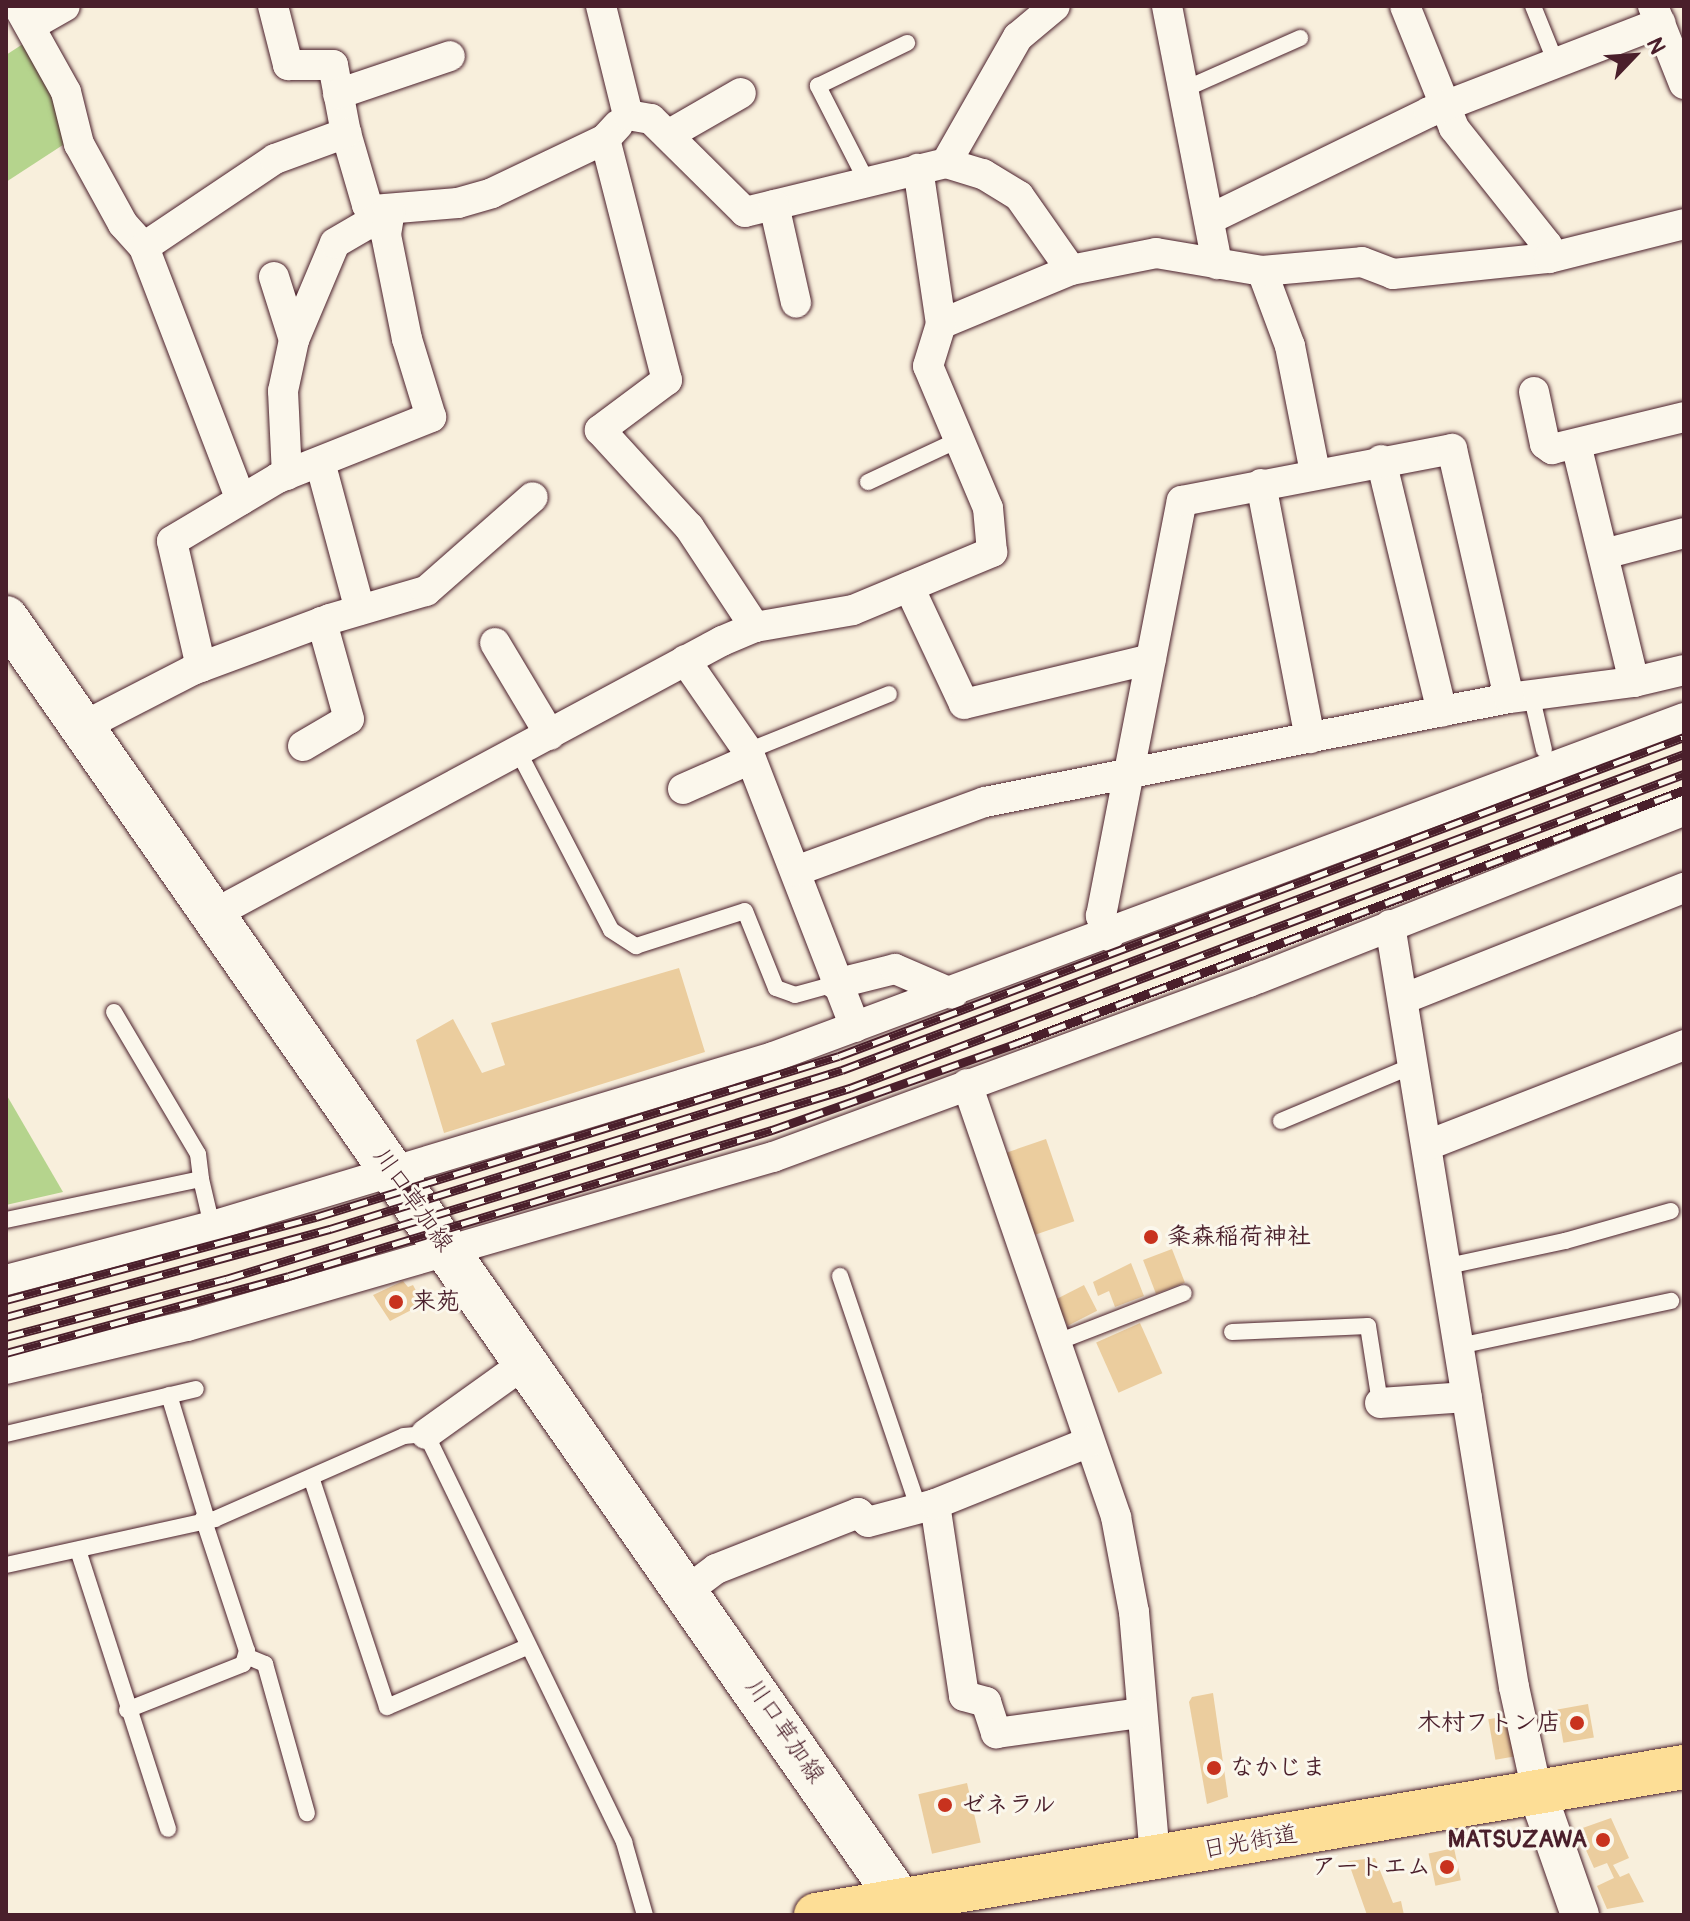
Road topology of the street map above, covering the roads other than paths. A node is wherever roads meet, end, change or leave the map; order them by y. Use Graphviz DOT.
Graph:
graph roads {
  1 [pos="65,6"];
  2 [pos="273,6"];
  3 [pos="601,6"];
  4 [pos="1055,6"];
  5 [pos="1167,6"];
  6 [pos="1405,6"];
  7 [pos="1533,6"];
  8 [pos="1656,14"];
  9 [pos="24,16"];
  10 [pos="1300,38"];
  11 [pos="907,43"];
  12 [pos="450,56"];
  13 [pos="1556,63"];
  14 [pos="1684,84"];
  15 [pos="1185,89"];
  16 [pos="741,93"];
  17 [pos="338,94"];
  18 [pos="1445,106"];
  19 [pos="628,115"];
  20 [pos="346,133"];
  21 [pos="668,135"];
  22 [pos="605,139"];
  23 [pos="932,166"];
  24 [pos="866,180"];
  25 [pos="774,205"];
  26 [pos="390,211"];
  27 [pos="1212,218"];
  28 [pos="1684,224"];
  29 [pos="144,247"];
  30 [pos="1549,258"];
  31 [pos="1217,264"];
  32 [pos="1071,270"];
  33 [pos="1262,271"];
  34 [pos="274,277"];
  35 [pos="796,303"];
  36 [pos="941,324"];
  37 [pos="294,340"];
  38 [pos="1534,392"];
  39 [pos="1684,417"];
  40 [pos="958,440"];
  41 [pos="1576,444"];
  42 [pos="1381,460"];
  43 [pos="320,462"];
  44 [pos="1315,472"];
  45 [pos="287,475"];
  46 [pos="868,482"];
  47 [pos="1261,484"];
  48 [pos="533,497"];
  49 [pos="241,500"];
  50 [pos="1684,533"];
  51 [pos="1604,554"];
  52 [pos="909,587"];
  53 [pos="360,610"];
  54 [pos="7,622"];
  55 [pos="322,622"];
  56 [pos="755,627"];
  57 [pos="495,643"];
  58 [pos="1151,659"];
  59 [pos="685,660"];
  60 [pos="201,667"];
  61 [pos="1684,670"];
  62 [pos="1634,682"];
  63 [pos="889,694"];
  64 [pos="1520,696"];
  65 [pos="1442,712"];
  66 [pos="1684,718"];
  67 [pos="84,726"];
  68 [pos="550,735"];
  69 [pos="1310,738"];
  70 [pos="303,746"];
  71 [pos="1544,750"];
  72 [pos="519,753"];
  73 [pos="750,755"];
  74 [pos="1128,773"];
  75 [pos="683,789"];
  76 [pos="1684,811"];
  77 [pos="796,871"];
  78 [pos="1684,888"];
  79 [pos="214,914"];
  80 [pos="1390,925"];
  81 [pos="1109,936"];
  82 [pos="835,984"];
  83 [pos="953,994"];
  84 [pos="1403,999"];
  85 [pos="114,1012"];
  86 [pos="855,1027"];
  87 [pos="1684,1045"];
  88 [pos="1414,1065"];
  89 [pos="967,1084"];
  90 [pos="1281,1121"];
  91 [pos="1428,1145"];
  92 [pos="392,1172"];
  93 [pos="201,1179"];
  94 [pos="1671,1211"];
  95 [pos="6,1220"];
  96 [pos="212,1226"];
  97 [pos="448,1249"];
  98 [pos="1448,1266"];
  99 [pos="840,1276"];
  100 [pos="6,1280"];
  101 [pos="1184,1293"];
  102 [pos="1671,1301"];
  103 [pos="1232,1332"];
  104 [pos="1055,1343"];
  105 [pos="1459,1346"];
  106 [pos="525,1363"];
  107 [pos="6,1369"];
  108 [pos="196,1389"];
  109 [pos="169,1395"];
  110 [pos="1467,1397"];
  111 [pos="1380,1403"];
  112 [pos="6,1434"];
  113 [pos="426,1434"];
  114 [pos="1089,1442"];
  115 [pos="312,1480"];
  116 [pos="927,1506"];
  117 [pos="204,1518"];
  118 [pos="78,1550"];
  119 [pos="6,1565"];
  120 [pos="688,1590"];
  121 [pos="527,1647"];
  122 [pos="246,1656"];
  123 [pos="127,1710"];
  124 [pos="1140,1713"];
  125 [pos="1684,1767"];
  126 [pos="1537,1792"];
  127 [pos="307,1813"];
  128 [pos="168,1829"];
  129 [pos="1155,1858"];
  130 [pos="907,1911"];
  131 [pos="645,1915"];
  132 [pos="821,1915"];
  133 [pos="1580,1915"];
  1 -- 9 [label="street"];
  2 -- 17 [label="street"];
  3 -- 19 [label="street"];
  4 -- 23 [label="street"];
  5 -- 15 [label="street"];
  6 -- 18 [label="street"];
  7 -- 13 [label="lane"];
  8 -- 13 [label="street"];
  8 -- 14 [label="street"];
  9 -- 29 [label="street"];
  10 -- 15 [label="lane"];
  11 -- 24 [label="lane"];
  12 -- 17 [label="street"];
  13 -- 18 [label="street"];
  15 -- 27 [label="street"];
  16 -- 21 [label="street"];
  17 -- 20 [label="street"];
  18 -- 27 [label="street"];
  18 -- 30 [label="street"];
  19 -- 21 [label="street"];
  19 -- 22 [label="street"];
  20 -- 26 [label="street"];
  20 -- 29 [label="street"];
  21 -- 25 [label="street"];
  22 -- 26 [label="street"];
  22 -- 56 [label="street"];
  23 -- 24 [label="street"];
  23 -- 32 [label="street"];
  23 -- 36 [label="street"];
  24 -- 25 [label="street"];
  25 -- 35 [label="street"];
  26 -- 37 [label="street"];
  26 -- 43 [label="street"];
  27 -- 31 [label="street"];
  28 -- 30 [label="street"];
  29 -- 49 [label="street"];
  30 -- 33 [label="street"];
  31 -- 32 [label="street"];
  31 -- 33 [label="street"];
  32 -- 36 [label="street"];
  33 -- 44 [label="street"];
  34 -- 37 [label="street"];
  36 -- 40 [label="street"];
  37 -- 45 [label="street"];
  38 -- 41 [label="street"];
  39 -- 41 [label="street"];
  40 -- 46 [label="lane"];
  40 -- 52 [label="street"];
  41 -- 51 [label="street"];
  42 -- 44 [label="street"];
  42 -- 64 [label="street"];
  42 -- 65 [label="street"];
  43 -- 45 [label="street"];
  43 -- 53 [label="street"];
  44 -- 47 [label="street"];
  45 -- 49 [label="street"];
  47 -- 58 [label="street"];
  47 -- 69 [label="street"];
  48 -- 53 [label="street"];
  49 -- 60 [label="street"];
  50 -- 51 [label="street"];
  51 -- 62 [label="street"];
  52 -- 56 [label="street"];
  52 -- 58 [label="street"];
  53 -- 55 [label="street"];
  54 -- 67 [label="main road, 川口草加線"];
  55 -- 60 [label="street"];
  55 -- 70 [label="street"];
  56 -- 59 [label="street"];
  57 -- 68 [label="street"];
  58 -- 74 [label="street"];
  59 -- 68 [label="street"];
  59 -- 73 [label="street"];
  60 -- 67 [label="street"];
  61 -- 62 [label="street"];
  62 -- 64 [label="street"];
  63 -- 73 [label="lane"];
  64 -- 65 [label="street"];
  64 -- 71 [label="lane"];
  65 -- 69 [label="street"];
  66 -- 81 [label="street"];
  67 -- 79 [label="main road, 川口草加線"];
  68 -- 72 [label="street"];
  69 -- 74 [label="street"];
  72 -- 79 [label="street"];
  72 -- 82 [label="lane"];
  73 -- 75 [label="street"];
  73 -- 77 [label="street"];
  74 -- 77 [label="street"];
  74 -- 81 [label="street"];
  76 -- 80 [label="street"];
  77 -- 82 [label="street"];
  78 -- 84 [label="street"];
  79 -- 92 [label="main road, 川口草加線"];
  80 -- 84 [label="street"];
  80 -- 89 [label="street"];
  81 -- 83 [label="street"];
  82 -- 83 [label="street"];
  82 -- 86 [label="street"];
  83 -- 86 [label="street"];
  84 -- 88 [label="street"];
  85 -- 93 [label="lane"];
  86 -- 92 [label="street"];
  87 -- 91 [label="street"];
  88 -- 90 [label="lane"];
  88 -- 91 [label="street"];
  89 -- 97 [label="street"];
  89 -- 104 [label="street"];
  91 -- 98 [label="street"];
  92 -- 96 [label="street"];
  92 -- 97 [label="main road, 川口草加線"];
  93 -- 95 [label="lane"];
  93 -- 96 [label="lane"];
  94 -- 98 [label="lane"];
  96 -- 100 [label="street"];
  97 -- 106 [label="main road, 川口草加線"];
  97 -- 107 [label="street"];
  98 -- 105 [label="street"];
  99 -- 116 [label="lane"];
  101 -- 104 [label="lane"];
  102 -- 105 [label="lane"];
  103 -- 111 [label="lane"];
  104 -- 114 [label="street"];
  105 -- 110 [label="street"];
  106 -- 113 [label="street"];
  106 -- 120 [label="main road, 川口草加線"];
  108 -- 109 [label="lane"];
  109 -- 112 [label="lane"];
  109 -- 117 [label="lane"];
  110 -- 111 [label="street"];
  110 -- 126 [label="street"];
  113 -- 115 [label="lane"];
  113 -- 121 [label="lane"];
  114 -- 116 [label="street"];
  114 -- 124 [label="street"];
  115 -- 117 [label="lane"];
  115 -- 121 [label="lane"];
  116 -- 120 [label="street"];
  116 -- 124 [label="street"];
  117 -- 118 [label="lane"];
  117 -- 122 [label="lane"];
  118 -- 119 [label="lane"];
  118 -- 123 [label="lane"];
  120 -- 130 [label="main road, 川口草加線"];
  121 -- 131 [label="lane"];
  122 -- 123 [label="lane"];
  122 -- 127 [label="lane"];
  123 -- 128 [label="lane"];
  124 -- 129 [label="street"];
  125 -- 126 [label="main road, 日光街道"];
  126 -- 129 [label="main road, 日光街道"];
  126 -- 133 [label="street"];
  129 -- 130 [label="main road, 日光街道"];
  130 -- 132 [label="main road, 日光街道"];
}
